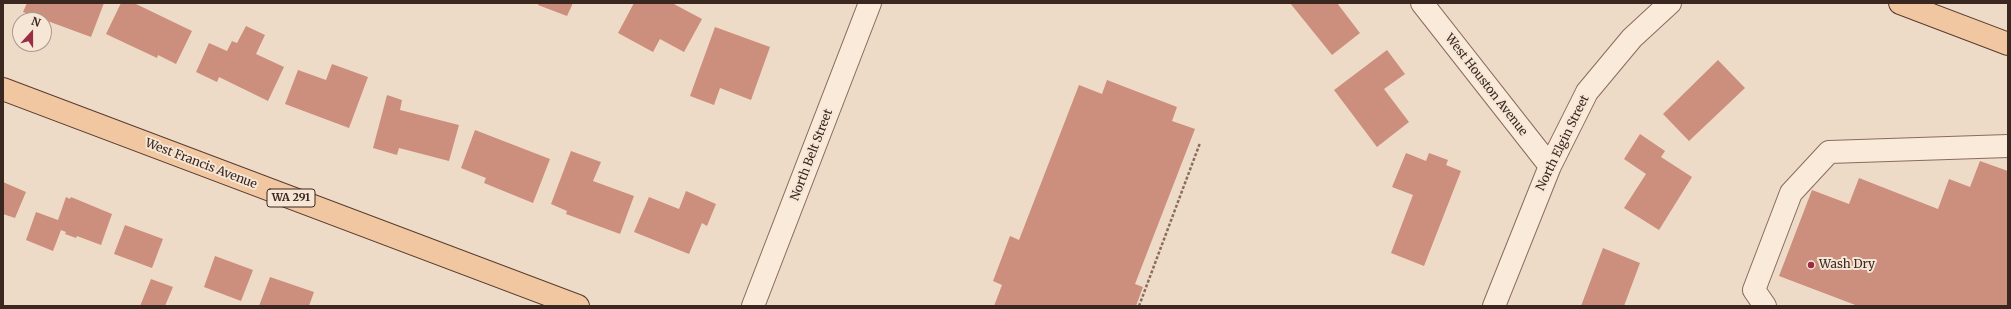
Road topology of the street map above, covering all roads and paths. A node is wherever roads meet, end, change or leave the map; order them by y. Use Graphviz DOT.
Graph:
graph roads {
  1 [pos="870,3"];
  2 [pos="1422,3"];
  3 [pos="1670,3"];
  4 [pos="1900,3"];
  5 [pos="2008,44"];
  6 [pos="3,89"];
  7 [pos="1200,143"];
  8 [pos="2008,146"];
  9 [pos="1550,166"];
  10 [pos="578,306"];
  11 [pos="753,306"];
  12 [pos="1139,306"];
  13 [pos="1494,306"];
  14 [pos="1765,306"];
  1 -- 11 [label="street, North Belt Street"];
  2 -- 9 [label="street, West Houston Avenue"];
  3 -- 9 [label="street, North Elgin Street"];
  4 -- 5 [label="main road"];
  6 -- 10 [label="main road, West Francis Avenue / WA 291"];
  7 -- 12 [label="path"];
  8 -- 14 [label="street"];
  9 -- 13 [label="street, North Elgin Street"];
}
